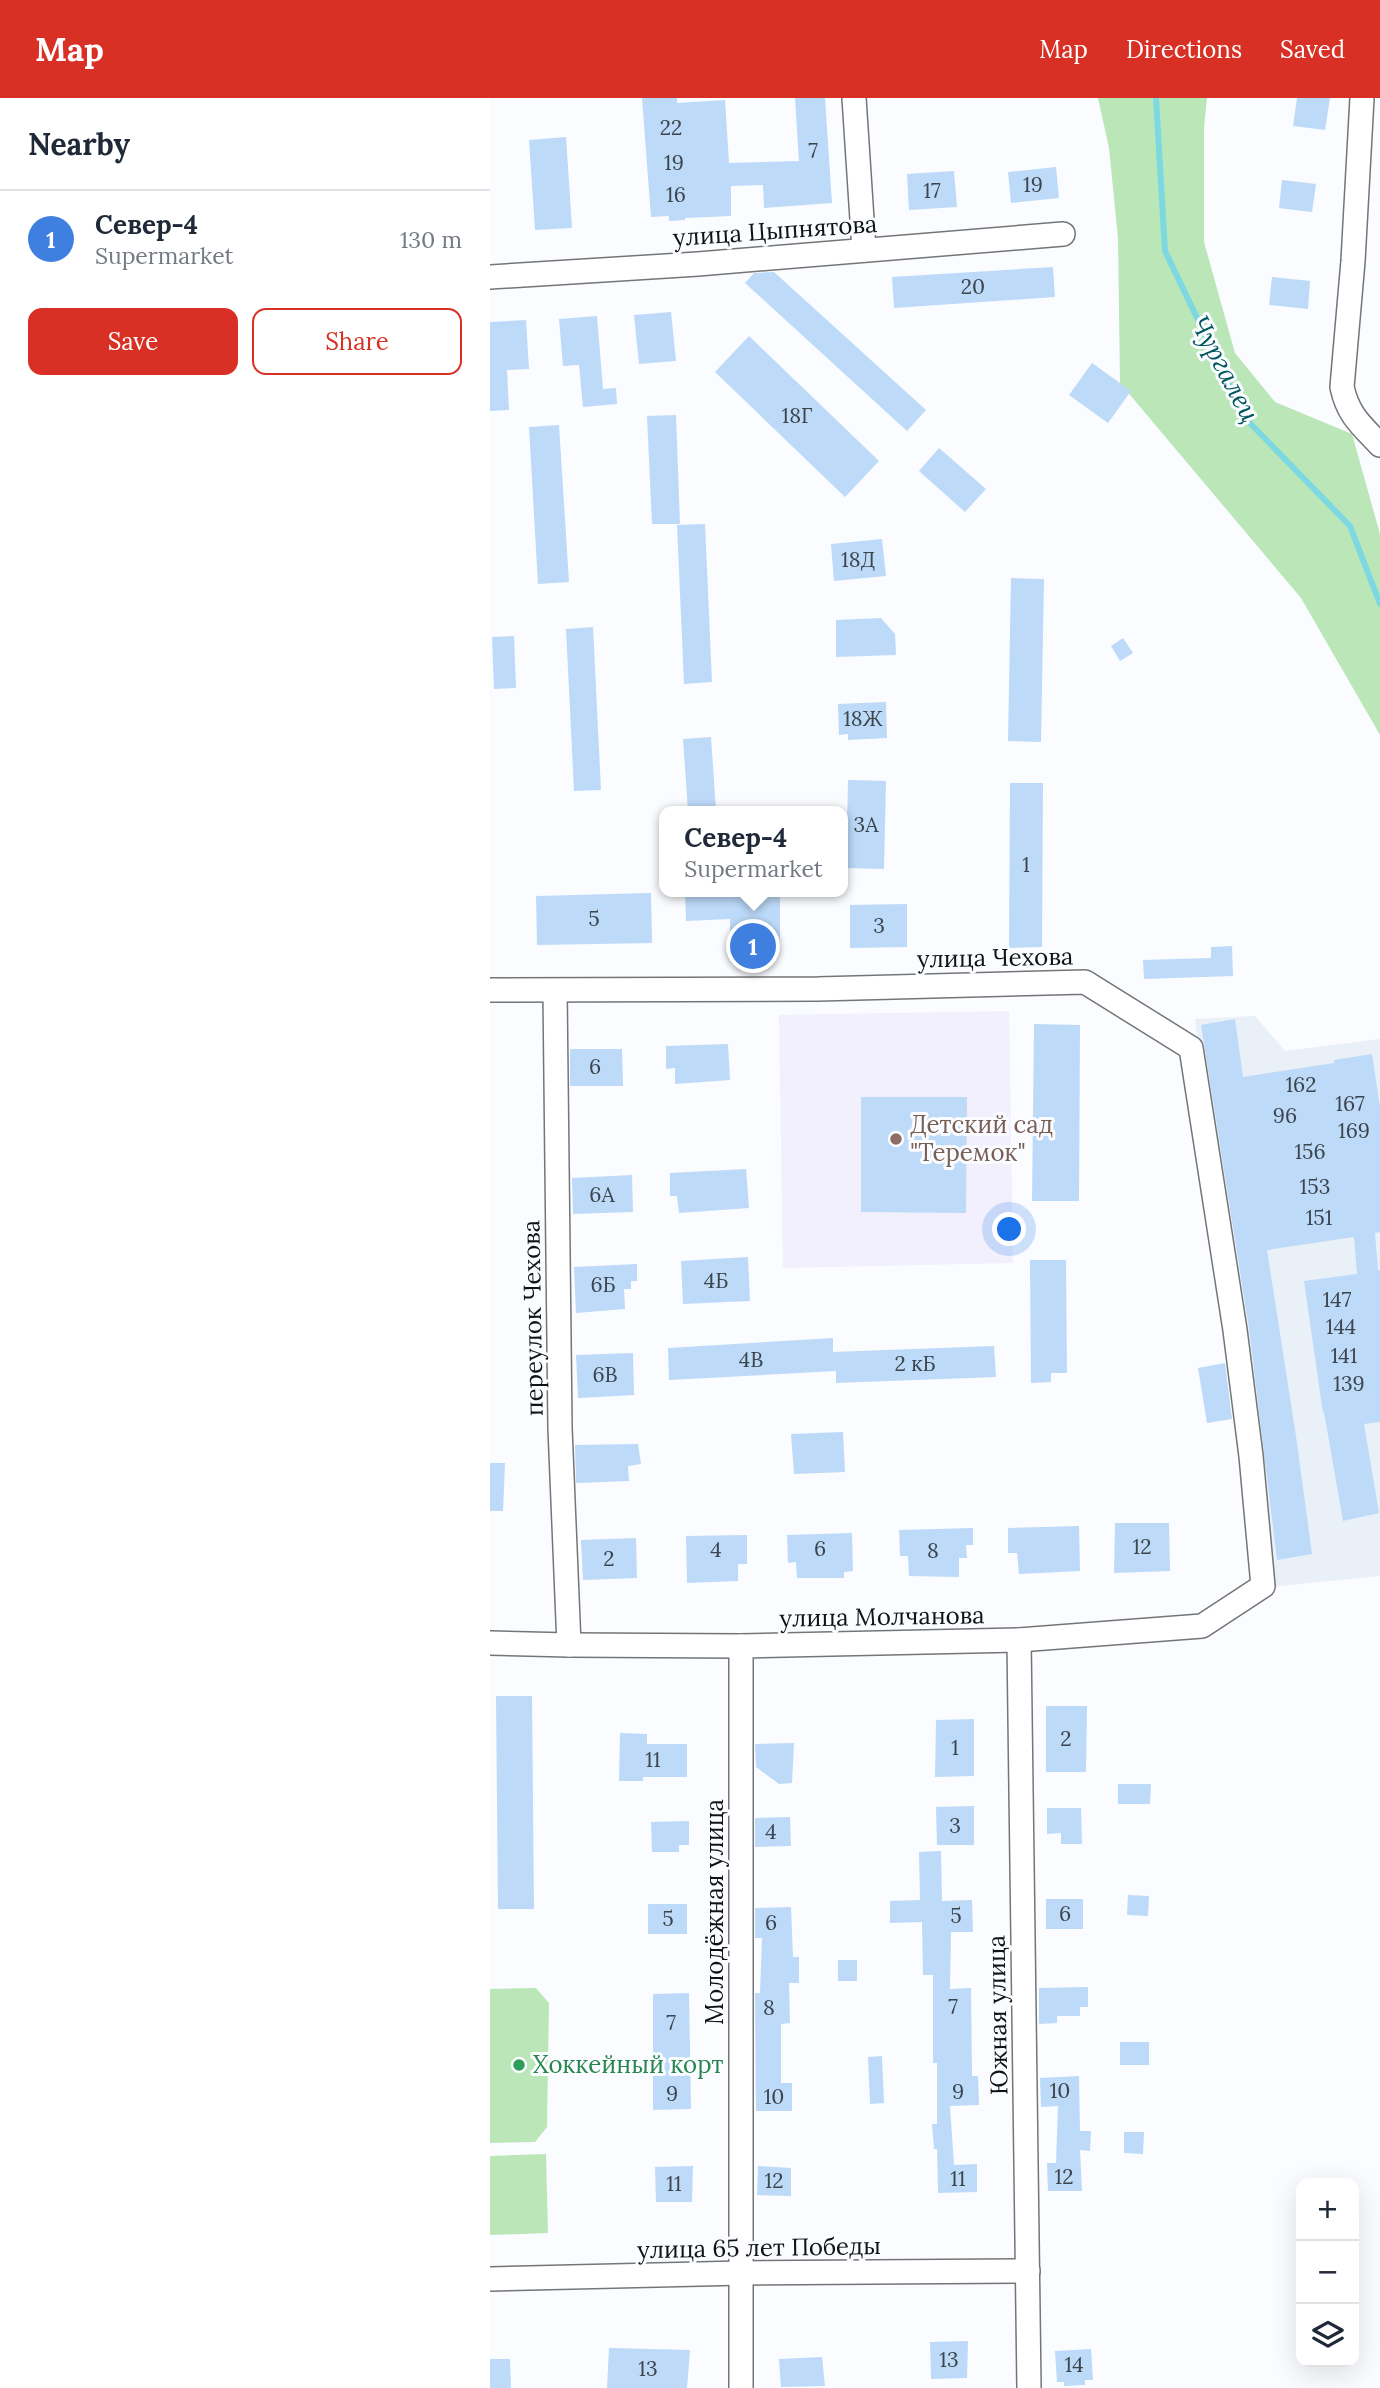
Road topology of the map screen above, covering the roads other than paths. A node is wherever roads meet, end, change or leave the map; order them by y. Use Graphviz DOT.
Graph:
graph roads {
  1 [pos="853,98"];
  2 [pos="1362,98"];
  3 [pos="1375,98"];
  4 [pos="1380,102"];
  5 [pos="1063,234"];
  6 [pos="864,250"];
  7 [pos="490,277"];
  8 [pos="1380,445"];
  9 [pos="490,989"];
  10 [pos="555,990"];
  11 [pos="1263,1586"];
  12 [pos="1019,1640"];
  13 [pos="490,1643"];
  14 [pos="569,1645"];
  15 [pos="741,1646"];
  16 [pos="1028,2272"];
  17 [pos="742,2273"];
  18 [pos="490,2279"];
  19 [pos="741,2388"];
  20 [pos="1029,2388"];
  1 -- 6 [label="street"];
  2 -- 8 [label="street"];
  3 -- 4 [label="street"];
  5 -- 6 [label="street, улица Цыпнятова"];
  6 -- 7 [label="street, улица Цыпнятова"];
  9 -- 10 [label="street, улица Чехова"];
  10 -- 11 [label="street, улица Чехова"];
  10 -- 14 [label="street, переулок Чехова"];
  11 -- 12 [label="street, улица Молчанова"];
  12 -- 15 [label="street, улица Молчанова"];
  12 -- 16 [label="street, Южная улица"];
  13 -- 14 [label="street, улица Молчанова"];
  14 -- 15 [label="street, улица Молчанова"];
  15 -- 17 [label="street, Молодёжная улица"];
  16 -- 17 [label="street, улица 65 лет Победы"];
  16 -- 20 [label="street, Южная улица"];
  17 -- 18 [label="street, улица 65 лет Победы"];
  17 -- 19 [label="street, Молодёжная улица"];
}
